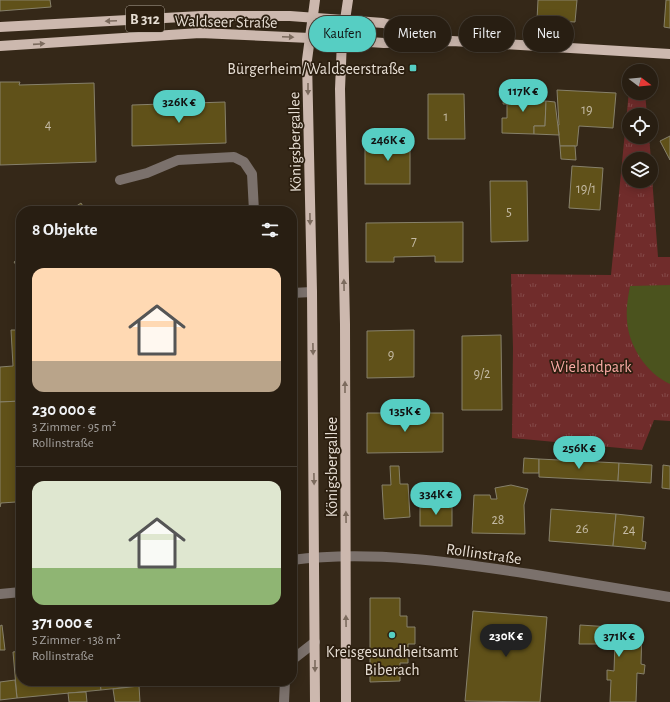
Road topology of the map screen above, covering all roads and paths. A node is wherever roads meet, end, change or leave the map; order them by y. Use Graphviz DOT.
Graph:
graph roads {
  1 [pos="315,0"];
  2 [pos="348,0"];
  3 [pos="312,16"];
  4 [pos="345,16"];
  5 [pos="309,18"];
  6 [pos="376,22"];
  7 [pos="0,28"];
  8 [pos="309,38"];
  9 [pos="452,41"];
  10 [pos="376,42"];
  11 [pos="0,46"];
  12 [pos="309,49"];
  13 [pos="342,52"];
  14 [pos="670,54"];
  15 [pos="120,180"];
  16 [pos="254,206"];
  17 [pos="312,292"];
  18 [pos="297,293"];
  19 [pos="346,556"];
  20 [pos="314,557"];
  21 [pos="297,559"];
  22 [pos="16,592"];
  23 [pos="0,594"];
  24 [pos="670,597"];
  25 [pos="315,642"];
  26 [pos="297,656"];
  27 [pos="285,686"];
  28 [pos="284,702"];
  29 [pos="316,702"];
  30 [pos="346,702"];
  1 -- 3 [label="main road, Königsbergallee"];
  2 -- 4 [label="main road, Königsbergallee"];
  5 -- 7 [label="main road, Waldseer Straße / B 312, one-way"];
  6 -- 9 [label="main road, Waldseer Straße"];
  11 -- 8 [label="main road, Waldseer Straße / B 312, one-way"];
  9 -- 10 [label="main road, Waldseer Straße"];
  9 -- 14 [label="main road, Waldseer Straße"];
  12 -- 17 [label="main road, Königsbergallee, one-way"];
  19 -- 13 [label="main road, Königsbergallee, one-way"];
  15 -- 16 [label="street"];
  17 -- 18 [label="street"];
  17 -- 20 [label="main road, Königsbergallee, one-way"];
  19 -- 20 [label="street, Rollinstraße"];
  19 -- 24 [label="street, Rollinstraße"];
  30 -- 19 [label="main road, Königsbergallee, one-way"];
  20 -- 21 [label="street, Rollinstraße"];
  20 -- 25 [label="main road, Königsbergallee"];
  22 -- 23 [label="street"];
  25 -- 26 [label="street"];
  25 -- 29 [label="main road, Königsbergallee, one-way"];
  27 -- 28 [label="street"];
}
